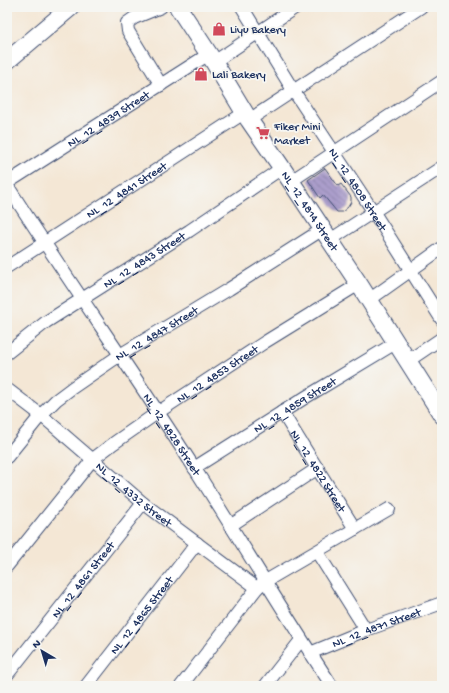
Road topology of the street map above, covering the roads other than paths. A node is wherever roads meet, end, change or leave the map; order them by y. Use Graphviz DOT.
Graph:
graph roads {
  1 [pos="71,7"];
  2 [pos="161,7"];
  3 [pos="178,7"];
  4 [pos="242,7"];
  5 [pos="296,7"];
  6 [pos="421,7"];
  7 [pos="258,31"];
  8 [pos="211,58"];
  9 [pos="7,61"];
  10 [pos="442,81"];
  11 [pos="161,85"];
  12 [pos="293,90"];
  13 [pos="246,117"];
  14 [pos="333,153"];
  15 [pos="442,168"];
  16 [pos="286,174"];
  17 [pos="7,184"];
  18 [pos="373,211"];
  19 [pos="326,234"];
  20 [pos="43,242"];
  21 [pos="442,248"];
  22 [pos="7,266"];
  23 [pos="410,269"];
  24 [pos="359,284"];
  25 [pos="82,299"];
  26 [pos="369,300"];
  27 [pos="442,320"];
  28 [pos="442,338"];
  29 [pos="396,342"];
  30 [pos="7,353"];
  31 [pos="120,355"];
  32 [pos="408,361"];
  33 [pos="7,389"];
  34 [pos="282,412"];
  35 [pos="157,413"];
  36 [pos="442,414"];
  37 [pos="41,415"];
  38 [pos="7,457"];
  39 [pos="93,459"];
  40 [pos="194,468"];
  41 [pos="318,468"];
  42 [pos="143,503"];
  43 [pos="390,509"];
  44 [pos="230,526"];
  45 [pos="355,529"];
  46 [pos="197,543"];
  47 [pos="317,552"];
  48 [pos="7,566"];
  49 [pos="260,585"];
  50 [pos="442,603"];
  51 [pos="366,630"];
  52 [pos="301,640"];
  53 [pos="310,653"];
  54 [pos="7,675"];
  55 [pos="86,686"];
  56 [pos="181,686"];
  57 [pos="265,686"];
  58 [pos="332,686"];
  1 -- 9 [label="street"];
  2 -- 11 [label="street"];
  3 -- 8 [label="street, NL_12_4814 Street"];
  4 -- 7 [label="street, NL_12_4808 Street"];
  5 -- 7 [label="street, NL_12_4839 Street"];
  6 -- 12 [label="street, NL_12_4841 Street"];
  7 -- 8 [label="street, NL_12_4839 Street"];
  7 -- 12 [label="street, NL_12_4808 Street"];
  8 -- 11 [label="street, NL_12_4839 Street"];
  8 -- 13 [label="street, NL_12_4814 Street"];
  10 -- 14 [label="street, NL_12_4843 Street"];
  11 -- 17 [label="street, NL_12_4839 Street"];
  12 -- 13 [label="street, NL_12_4841 Street"];
  12 -- 14 [label="street, NL_12_4808 Street"];
  13 -- 16 [label="street, NL_12_4814 Street"];
  13 -- 20 [label="street, NL_12_4841 Street"];
  14 -- 16 [label="street, NL_12_4843 Street"];
  14 -- 18 [label="street, NL_12_4808 Street"];
  15 -- 18 [label="street, NL_12_4847 Street"];
  16 -- 19 [label="street, NL_12_4814 Street"];
  16 -- 25 [label="street, NL_12_4843 Street"];
  17 -- 20 [label="street, NL_12_4828 Street"];
  18 -- 19 [label="street, NL_12_4847 Street"];
  18 -- 23 [label="street, NL_12_4808 Street"];
  19 -- 24 [label="street, NL_12_4814 Street"];
  19 -- 31 [label="street, NL_12_4847 Street"];
  20 -- 22 [label="street, NL_12_4841 Street"];
  20 -- 25 [label="street, NL_12_4828 Street"];
  21 -- 23 [label="street"];
  23 -- 26 [label="street"];
  23 -- 27 [label="street, NL_12_4808 Street"];
  24 -- 26 [label="street, NL_12_4814 Street"];
  24 -- 35 [label="street, NL_12_4853 Street"];
  25 -- 30 [label="street, NL_12_4843 Street"];
  25 -- 31 [label="street, NL_12_4828 Street"];
  26 -- 29 [label="street, NL_12_4814 Street"];
  28 -- 32 [label="street"];
  29 -- 32 [label="street, NL_12_4814 Street"];
  29 -- 34 [label="street, NL_12_4859 Street"];
  31 -- 35 [label="street, NL_12_4828 Street"];
  31 -- 37 [label="street, NL_12_4847 Street"];
  32 -- 36 [label="street, NL_12_4814 Street"];
  33 -- 37 [label="street, NL_12_4332 Street"];
  34 -- 40 [label="street, NL_12_4859 Street"];
  34 -- 41 [label="street, NL_12_4822 Street"];
  35 -- 39 [label="street, NL_12_4853 Street"];
  35 -- 40 [label="street, NL_12_4828 Street"];
  37 -- 38 [label="street, NL_12_4847 Street"];
  37 -- 39 [label="street, NL_12_4332 Street"];
  39 -- 42 [label="street, NL_12_4332 Street"];
  39 -- 48 [label="street, NL_12_4853 Street"];
  40 -- 44 [label="street, NL_12_4828 Street"];
  41 -- 44 [label="street"];
  41 -- 45 [label="street, NL_12_4822 Street"];
  42 -- 46 [label="street, NL_12_4332 Street"];
  42 -- 54 [label="street, NL_12_4861 Street"];
  43 -- 45 [label="street"];
  44 -- 49 [label="street, NL_12_4828 Street"];
  45 -- 47 [label="street"];
  46 -- 49 [label="street, NL_12_4332 Street"];
  46 -- 55 [label="street, NL_12_4865 Street"];
  47 -- 49 [label="street"];
  47 -- 51 [label="street"];
  49 -- 52 [label="street, NL_12_4828 Street"];
  49 -- 56 [label="street"];
  50 -- 51 [label="street, NL_12_4871 Street"];
  51 -- 53 [label="street, NL_12_4871 Street"];
  52 -- 53 [label="street, NL_12_4828 Street"];
  52 -- 57 [label="street"];
  53 -- 58 [label="street, NL_12_4828 Street"];
}
